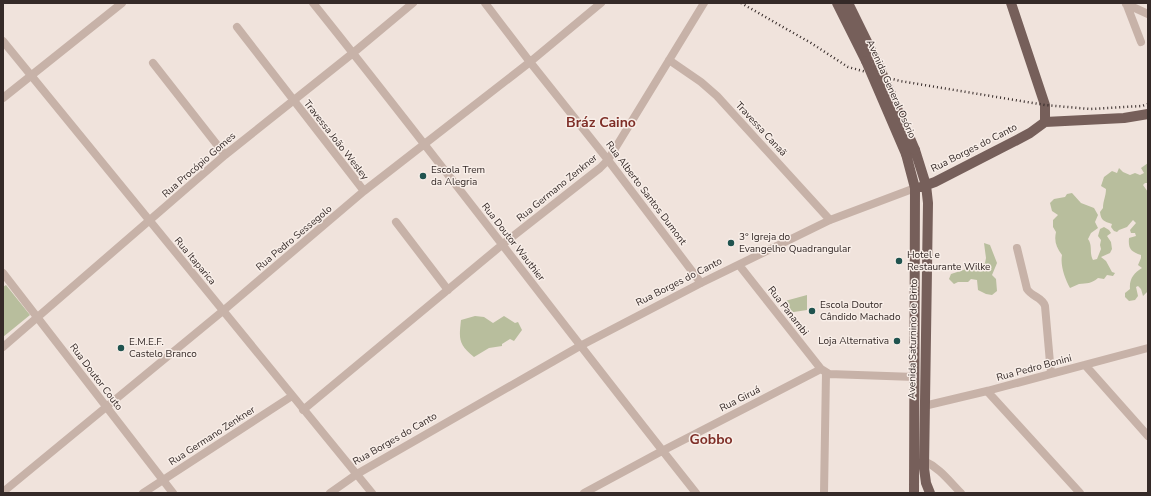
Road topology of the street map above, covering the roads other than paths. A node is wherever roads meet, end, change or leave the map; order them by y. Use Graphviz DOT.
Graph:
graph roads {
  1 [pos="122,3"];
  2 [pos="313,3"];
  3 [pos="412,3"];
  4 [pos="485,3"];
  5 [pos="601,3"];
  6 [pos="704,3"];
  7 [pos="837,3"];
  8 [pos="848,3"];
  9 [pos="1011,3"];
  10 [pos="1126,4"];
  11 [pos="1148,14"];
  12 [pos="238,27"];
  13 [pos="3,41"];
  14 [pos="1141,42"];
  15 [pos="353,53"];
  16 [pos="669,60"];
  17 [pos="530,62"];
  18 [pos="153,63"];
  19 [pos="31,75"];
  20 [pos="3,98"];
  21 [pos="294,100"];
  22 [pos="1148,114"];
  23 [pos="1045,122"];
  24 [pos="424,145"];
  25 [pos="911,152"];
  26 [pos="225,155"];
  27 [pos="608,160"];
  28 [pos="926,185"];
  29 [pos="915,188"];
  30 [pos="364,191"];
  31 [pos="830,220"];
  32 [pos="150,221"];
  33 [pos="396,222"];
  34 [pos="503,244"];
  35 [pos="1017,248"];
  36 [pos="739,265"];
  37 [pos="3,273"];
  38 [pos="702,283"];
  39 [pos="448,290"];
  40 [pos="224,310"];
  41 [pos="38,317"];
  42 [pos="580,346"];
  43 [pos="3,347"];
  44 [pos="1148,348"];
  45 [pos="1085,365"];
  46 [pos="823,371"];
  47 [pos="1051,374"];
  48 [pos="914,377"];
  49 [pos="987,391"];
  50 [pos="292,396"];
  51 [pos="924,406"];
  52 [pos="107,408"];
  53 [pos="303,410"];
  54 [pos="1148,436"];
  55 [pos="662,450"];
  56 [pos="924,461"];
  57 [pos="357,474"];
  58 [pos="163,480"];
  59 [pos="3,492"];
  60 [pos="143,493"];
  61 [pos="173,493"];
  62 [pos="330,493"];
  63 [pos="372,493"];
  64 [pos="584,493"];
  65 [pos="696,493"];
  66 [pos="824,493"];
  67 [pos="914,493"];
  68 [pos="930,493"];
  69 [pos="961,493"];
  70 [pos="1080,493"];
  1 -- 19 [label="street"];
  2 -- 15 [label="street, Rua Doutor Wauthier"];
  3 -- 15 [label="street, Rua Procópio Gomes"];
  4 -- 17 [label="street, Rua Alberto Santos Dumont"];
  5 -- 17 [label="street, Rua Pedro Sessegolo"];
  6 -- 16 [label="street, Rua Germano Zenkner"];
  7 -- 25 [label="main road, Avenida General Osório, bridge"];
  8 -- 25 [label="main road, Avenida General Osório, bridge"];
  9 -- 23 [label="main road"];
  10 -- 11 [label="street"];
  10 -- 14 [label="street"];
  12 -- 21 [label="street, Travessa João Wesley"];
  13 -- 19 [label="street, Rua Itaparica"];
  15 -- 21 [label="street, Rua Procópio Gomes"];
  15 -- 24 [label="street, Rua Doutor Wauthier"];
  16 -- 27 [label="street, Rua Germano Zenkner"];
  16 -- 31 [label="street, Travessa Canaã"];
  17 -- 24 [label="street, Rua Pedro Sessegolo"];
  17 -- 27 [label="street, Rua Alberto Santos Dumont"];
  18 -- 26 [label="street"];
  19 -- 20 [label="street"];
  19 -- 32 [label="street, Rua Itaparica"];
  21 -- 26 [label="street, Rua Procópio Gomes"];
  21 -- 30 [label="street, Travessa João Wesley"];
  22 -- 23 [label="main road"];
  23 -- 28 [label="main road, Rua Borges do Canto"];
  24 -- 30 [label="street, Rua Pedro Sessegolo"];
  24 -- 34 [label="street, Rua Doutor Wauthier"];
  25 -- 28 [label="main road, Avenida General Osório"];
  25 -- 29 [label="main road, Avenida General Osório"];
  26 -- 32 [label="street, Rua Procópio Gomes"];
  27 -- 34 [label="street, Rua Germano Zenkner"];
  27 -- 38 [label="street, Rua Alberto Santos Dumont"];
  28 -- 29 [label="main road, Rua Borges do Canto"];
  28 -- 51 [label="main road, Avenida Saturnino de Brito"];
  29 -- 31 [label="street, Rua Borges do Canto"];
  29 -- 48 [label="main road, Avenida Saturnino de Brito"];
  30 -- 40 [label="street, Rua Pedro Sessegolo"];
  31 -- 36 [label="street, Rua Borges do Canto"];
  32 -- 40 [label="street, Rua Itaparica"];
  32 -- 41 [label="street, Rua Procópio Gomes"];
  33 -- 39 [label="street"];
  34 -- 39 [label="street, Rua Germano Zenkner"];
  34 -- 42 [label="street, Rua Doutor Wauthier"];
  35 -- 47 [label="street"];
  36 -- 38 [label="street, Rua Borges do Canto"];
  36 -- 46 [label="street, Rua Panambi"];
  37 -- 41 [label="street, Rua Doutor Couto"];
  38 -- 42 [label="street, Rua Borges do Canto"];
  39 -- 53 [label="street, Rua Germano Zenkner"];
  40 -- 50 [label="street, Rua Itaparica"];
  40 -- 52 [label="street, Rua Pedro Sessegolo"];
  41 -- 43 [label="street, Rua Procópio Gomes"];
  41 -- 52 [label="street, Rua Doutor Couto"];
  42 -- 55 [label="street, Rua Doutor Wauthier"];
  42 -- 57 [label="street, Rua Borges do Canto"];
  44 -- 45 [label="street, Rua Pedro Bonini"];
  45 -- 47 [label="street, Rua Pedro Bonini"];
  45 -- 54 [label="street"];
  46 -- 48 [label="street, Rua Giruá"];
  46 -- 55 [label="street, Rua Giruá"];
  46 -- 66 [label="street"];
  47 -- 49 [label="street, Rua Pedro Bonini"];
  48 -- 67 [label="main road, Avenida Saturnino de Brito"];
  49 -- 51 [label="street, Rua Pedro Bonini"];
  49 -- 70 [label="street"];
  50 -- 53 [label="street, Rua Itaparica"];
  50 -- 58 [label="street, Rua Germano Zenkner"];
  51 -- 56 [label="main road, Avenida Saturnino de Brito"];
  52 -- 58 [label="street, Rua Doutor Couto"];
  52 -- 59 [label="street, Rua Pedro Sessegolo"];
  53 -- 57 [label="street, Rua Itaparica"];
  55 -- 64 [label="street, Rua Giruá"];
  55 -- 65 [label="street, Rua Doutor Wauthier"];
  56 -- 68 [label="main road, Avenida Saturnino de Brito"];
  56 -- 69 [label="street"];
  57 -- 62 [label="street, Rua Borges do Canto"];
  57 -- 63 [label="street, Rua Itaparica"];
  58 -- 60 [label="street, Rua Germano Zenkner"];
  58 -- 61 [label="street, Rua Doutor Couto"];
}
